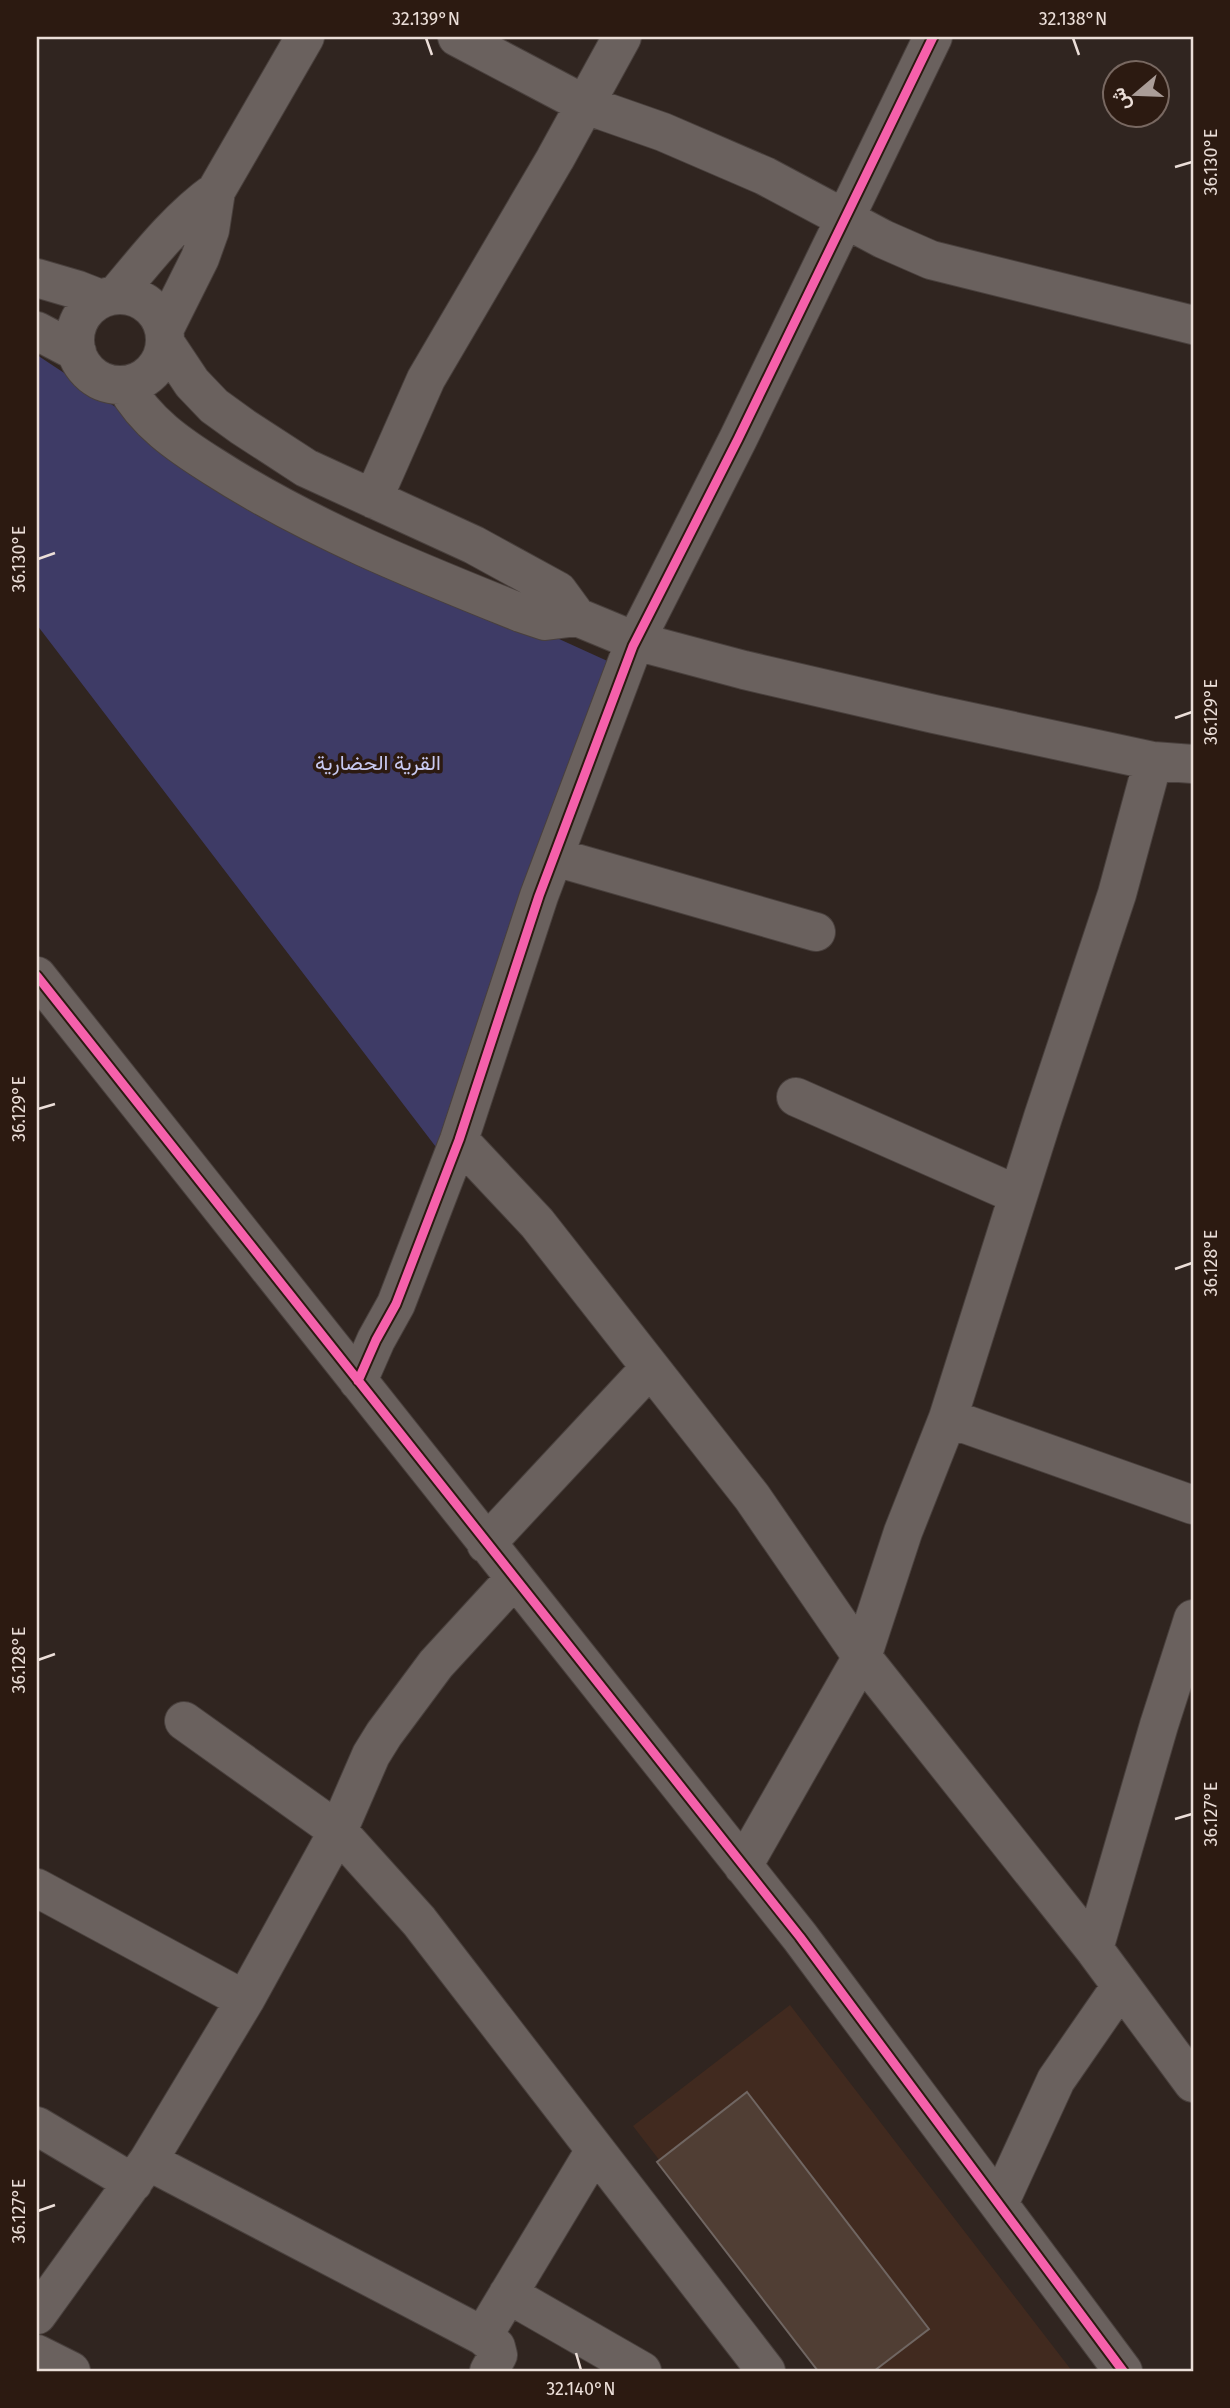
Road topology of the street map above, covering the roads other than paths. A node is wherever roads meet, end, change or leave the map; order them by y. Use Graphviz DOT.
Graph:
graph roads {
  1 [pos="306,37"];
  2 [pos="457,37"];
  3 [pos="622,37"];
  4 [pos="933,37"];
  5 [pos="586,105"];
  6 [pos="216,191"];
  7 [pos="844,220"];
  8 [pos="37,278"];
  9 [pos="108,297"];
  10 [pos="1193,325"];
  11 [pos="37,331"];
  12 [pos="165,336"];
  13 [pos="76,352"];
  14 [pos="125,385"];
  15 [pos="373,499"];
  16 [pos="577,617"];
  17 [pos="635,641"];
  18 [pos="1153,761"];
  19 [pos="1193,764"];
  20 [pos="555,857"];
  21 [pos="816,932"];
  22 [pos="38,980"];
  23 [pos="796,1097"];
  24 [pos="458,1140"];
  25 [pos="1018,1195"];
  26 [pos="650,1368"];
  27 [pos="358,1381"];
  28 [pos="948,1418"];
  29 [pos="1193,1506"];
  30 [pos="486,1544"];
  31 [pos="514,1579"];
  32 [pos="1193,1619"];
  33 [pos="862,1657"];
  34 [pos="184,1721"];
  35 [pos="338,1831"];
  36 [pos="743,1866"];
  37 [pos="37,1888"];
  38 [pos="1094,1949"];
  39 [pos="1121,1986"];
  40 [pos="245,2000"];
  41 [pos="1193,2082"];
  42 [pos="37,2126"];
  43 [pos="595,2150"];
  44 [pos="141,2172"];
  45 [pos="999,2204"];
  46 [pos="508,2294"];
  47 [pos="37,2315"];
  48 [pos="37,2354"];
  49 [pos="486,2354"];
  50 [pos="71,2371"];
  51 [pos="642,2371"];
  52 [pos="766,2371"];
  53 [pos="1123,2371"];
  1 -- 6 [label="street"];
  2 -- 5 [label="street"];
  3 -- 5 [label="street"];
  4 -- 7 [label="street"];
  5 -- 7 [label="street"];
  5 -- 15 [label="street"];
  6 -- 9 [label="street"];
  6 -- 12 [label="street"];
  7 -- 10 [label="street"];
  7 -- 17 [label="street"];
  8 -- 9 [label="street"];
  9 -- 12 [label="street"];
  9 -- 13 [label="street"];
  11 -- 13 [label="street"];
  12 -- 14 [label="street"];
  12 -- 15 [label="street"];
  13 -- 14 [label="street"];
  14 -- 16 [label="street"];
  15 -- 16 [label="street"];
  16 -- 17 [label="street"];
  17 -- 18 [label="street"];
  17 -- 20 [label="street"];
  18 -- 19 [label="street"];
  18 -- 25 [label="street"];
  20 -- 21 [label="street"];
  20 -- 24 [label="street"];
  22 -- 27 [label="street"];
  23 -- 25 [label="street"];
  24 -- 26 [label="street"];
  24 -- 27 [label="street"];
  25 -- 28 [label="street"];
  26 -- 30 [label="street"];
  26 -- 33 [label="street"];
  27 -- 30 [label="street"];
  28 -- 29 [label="street"];
  28 -- 33 [label="street"];
  30 -- 31 [label="street"];
  31 -- 35 [label="street"];
  31 -- 36 [label="street"];
  32 -- 38 [label="street"];
  33 -- 36 [label="street"];
  33 -- 38 [label="street"];
  34 -- 35 [label="street"];
  35 -- 40 [label="street"];
  35 -- 43 [label="street"];
  36 -- 45 [label="street"];
  37 -- 40 [label="street"];
  38 -- 39 [label="street"];
  39 -- 41 [label="street"];
  39 -- 45 [label="street"];
  40 -- 44 [label="street"];
  42 -- 44 [label="street"];
  43 -- 46 [label="street"];
  43 -- 52 [label="street"];
  44 -- 47 [label="street"];
  44 -- 49 [label="street"];
  45 -- 53 [label="street"];
  46 -- 49 [label="street"];
  46 -- 51 [label="street"];
  48 -- 50 [label="street"];
}
